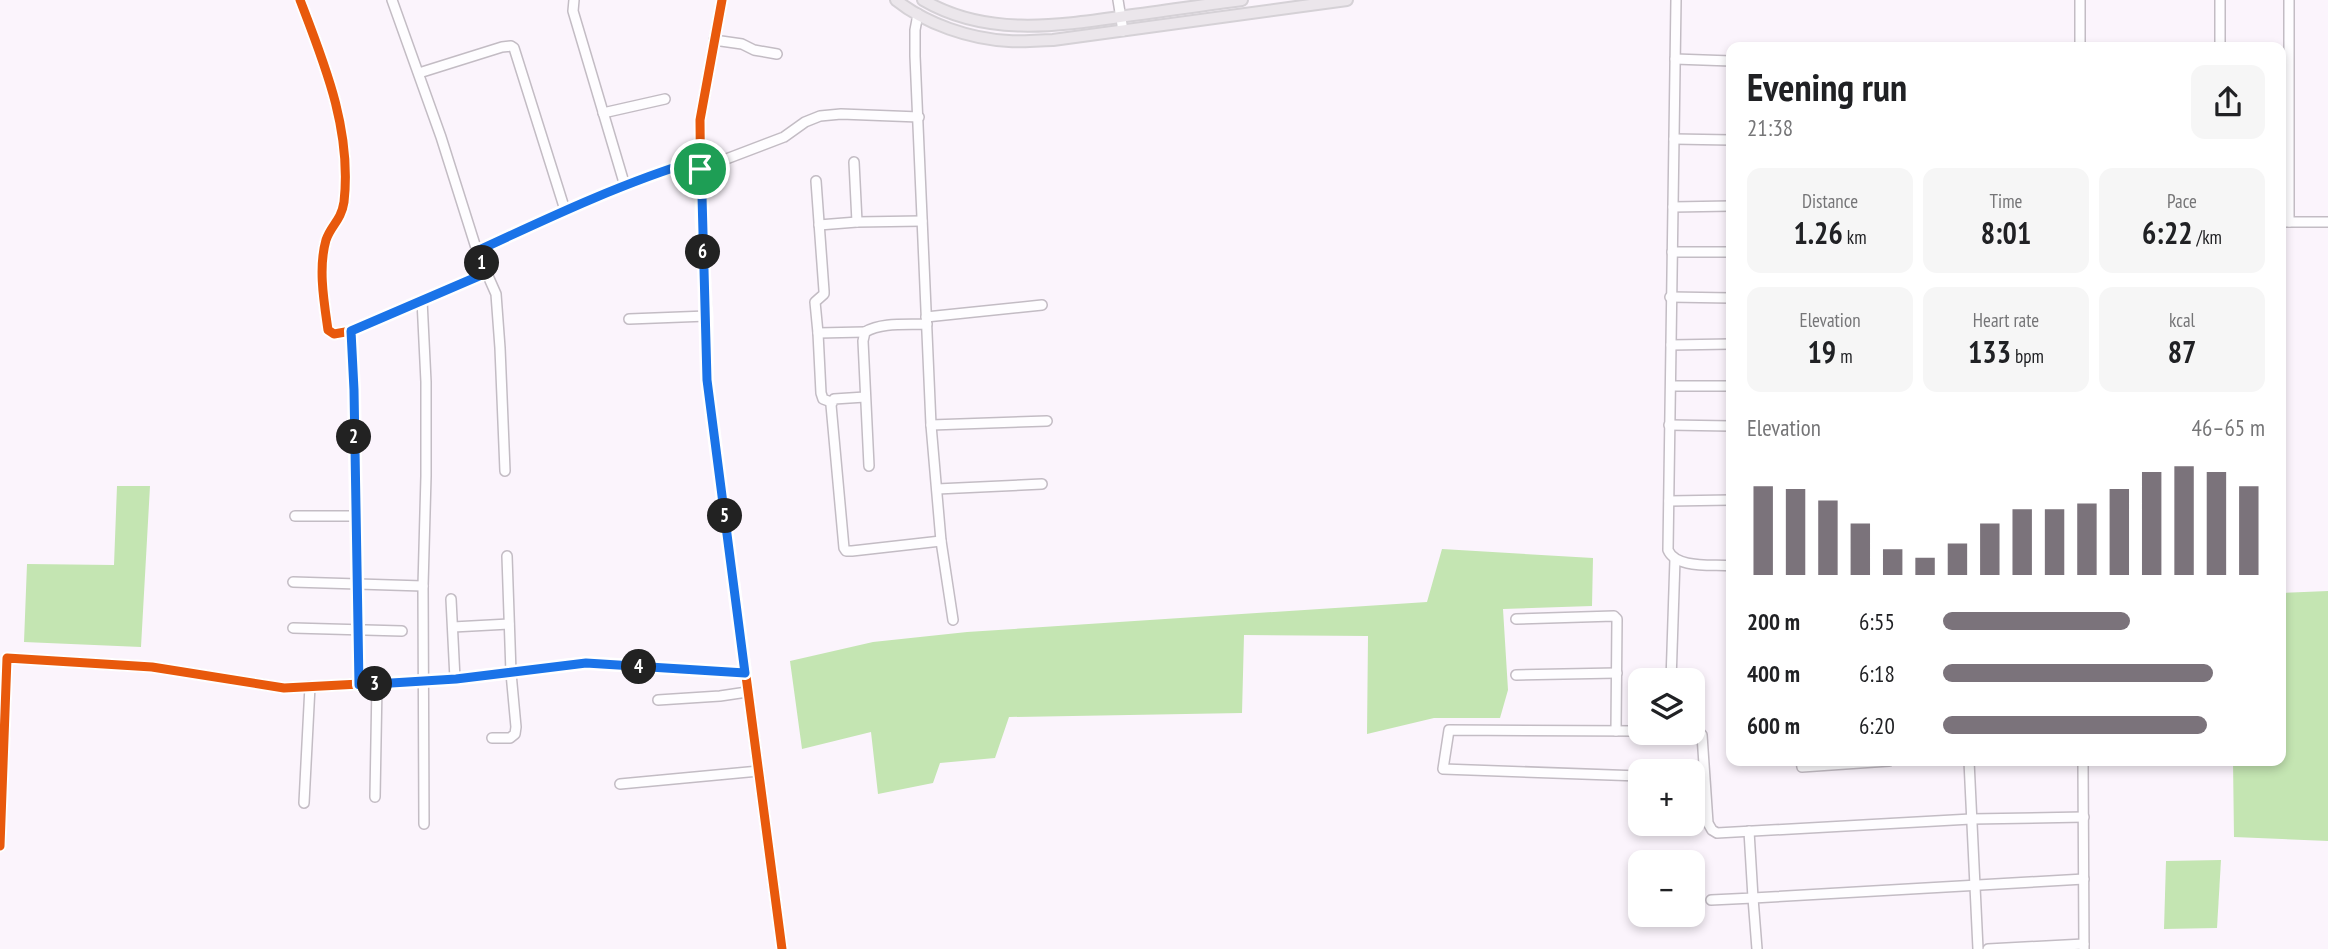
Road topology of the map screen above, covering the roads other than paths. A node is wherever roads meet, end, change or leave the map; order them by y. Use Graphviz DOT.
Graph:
graph roads {
  1 [pos="300,0"];
  2 [pos="392,0"];
  3 [pos="573,0"];
  4 [pos="722,0"];
  5 [pos="896,0"];
  6 [pos="923,0"];
  7 [pos="1118,0"];
  8 [pos="1242,0"];
  9 [pos="1347,0"];
  10 [pos="1676,0"];
  11 [pos="2080,0"];
  12 [pos="2220,0"];
  13 [pos="2289,0"];
  14 [pos="918,15"];
  15 [pos="1121,17"];
  16 [pos="1123,31"];
  17 [pos="715,40"];
  18 [pos="2080,42"];
  19 [pos="2220,42"];
  20 [pos="777,54"];
  21 [pos="1675,60"];
  22 [pos="1726,61"];
  23 [pos="419,73"];
  24 [pos="665,99"];
  25 [pos="603,113"];
  26 [pos="919,117"];
  27 [pos="1674,139"];
  28 [pos="1726,140"];
  29 [pos="701,159"];
  30 [pos="854,162"];
  31 [pos="2286,166"];
  32 [pos="700,169"];
  33 [pos="816,181"];
  34 [pos="625,186"];
  35 [pos="1726,206"];
  36 [pos="1673,207"];
  37 [pos="565,210"];
  38 [pos="922,221"];
  39 [pos="857,222"];
  40 [pos="2286,222"];
  41 [pos="2328,222"];
  42 [pos="819,225"];
  43 [pos="477,251"];
  44 [pos="1672,252"];
  45 [pos="1726,252"];
  46 [pos="486,273"];
  47 [pos="1670,297"];
  48 [pos="1726,298"];
  49 [pos="422,300"];
  50 [pos="1042,305"];
  51 [pos="707,316"];
  52 [pos="629,319"];
  53 [pos="927,321"];
  54 [pos="351,331"];
  55 [pos="865,332"];
  56 [pos="818,333"];
  57 [pos="1726,344"];
  58 [pos="1671,345"];
  59 [pos="1671,386"];
  60 [pos="1726,386"];
  61 [pos="865,397"];
  62 [pos="831,402"];
  63 [pos="1047,421"];
  64 [pos="931,425"];
  65 [pos="1669,425"];
  66 [pos="1726,426"];
  67 [pos="869,466"];
  68 [pos="505,471"];
  69 [pos="1042,484"];
  70 [pos="937,489"];
  71 [pos="1726,500"];
  72 [pos="1669,501"];
  73 [pos="295,516"];
  74 [pos="356,516"];
  75 [pos="941,541"];
  76 [pos="507,556"];
  77 [pos="1675,559"];
  78 [pos="1726,566"];
  79 [pos="293,582"];
  80 [pos="357,584"];
  81 [pos="423,586"];
  82 [pos="452,599"];
  83 [pos="1516,619"];
  84 [pos="953,620"];
  85 [pos="509,624"];
  86 [pos="453,627"];
  87 [pos="293,628"];
  88 [pos="357,631"];
  89 [pos="402,631"];
  90 [pos="1671,668"];
  91 [pos="511,673"];
  92 [pos="745,673"];
  93 [pos="1617,673"];
  94 [pos="1516,675"];
  95 [pos="456,679"];
  96 [pos="424,681"];
  97 [pos="377,684"];
  98 [pos="359,685"];
  99 [pos="310,686"];
  100 [pos="747,692"];
  101 [pos="658,700"];
  102 [pos="1616,731"];
  103 [pos="1628,731"];
  104 [pos="492,738"];
  105 [pos="1969,766"];
  106 [pos="2083,766"];
  107 [pos="758,771"];
  108 [pos="1628,776"];
  109 [pos="1705,778"];
  110 [pos="620,784"];
  111 [pos="375,797"];
  112 [pos="304,803"];
  113 [pos="2084,817"];
  114 [pos="1971,819"];
  115 [pos="424,824"];
  116 [pos="1749,831"];
  117 [pos="0,846"];
  118 [pos="2084,879"];
  119 [pos="1976,884"];
  120 [pos="1753,898"];
  121 [pos="1711,900"];
  122 [pos="2084,947"];
  123 [pos="2015,948"];
  124 [pos="782,949"];
  125 [pos="1757,949"];
  126 [pos="1978,949"];
  127 [pos="1988,949"];
  1 -- 54 [label="street"];
  2 -- 23 [label="street"];
  3 -- 25 [label="street"];
  4 -- 17 [label="street"];
  5 -- 14 [label="main road"];
  6 -- 15 [label="main road"];
  7 -- 15 [label="street"];
  8 -- 15 [label="main road"];
  9 -- 16 [label="main road"];
  10 -- 21 [label="street"];
  11 -- 18 [label="street"];
  12 -- 19 [label="street"];
  13 -- 31 [label="street"];
  14 -- 16 [label="main road"];
  14 -- 26 [label="street"];
  15 -- 16 [label="street"];
  17 -- 20 [label="street"];
  17 -- 29 [label="street"];
  21 -- 22 [label="street"];
  21 -- 27 [label="street"];
  23 -- 37 [label="street"];
  23 -- 43 [label="street"];
  24 -- 25 [label="street"];
  25 -- 34 [label="street"];
  26 -- 32 [label="street"];
  26 -- 38 [label="street"];
  27 -- 28 [label="street"];
  27 -- 36 [label="street"];
  29 -- 32 [label="street"];
  29 -- 34 [label="street"];
  30 -- 39 [label="street"];
  32 -- 51 [label="street"];
  33 -- 42 [label="street"];
  34 -- 37 [label="street"];
  35 -- 36 [label="street"];
  36 -- 44 [label="street"];
  37 -- 43 [label="street"];
  38 -- 39 [label="street"];
  38 -- 53 [label="street"];
  39 -- 42 [label="street"];
  40 -- 41 [label="street"];
  42 -- 56 [label="street"];
  43 -- 46 [label="street"];
  44 -- 45 [label="street"];
  44 -- 47 [label="street"];
  46 -- 49 [label="street"];
  46 -- 68 [label="street"];
  47 -- 48 [label="street"];
  47 -- 58 [label="street"];
  49 -- 54 [label="street"];
  49 -- 81 [label="street"];
  50 -- 53 [label="street"];
  51 -- 52 [label="street"];
  51 -- 92 [label="street"];
  53 -- 55 [label="street"];
  53 -- 64 [label="street"];
  54 -- 74 [label="street"];
  55 -- 56 [label="street"];
  55 -- 61 [label="street"];
  56 -- 62 [label="street"];
  57 -- 58 [label="street"];
  58 -- 59 [label="street"];
  59 -- 60 [label="street"];
  59 -- 65 [label="street"];
  61 -- 62 [label="street"];
  61 -- 67 [label="street"];
  62 -- 75 [label="street"];
  63 -- 64 [label="street"];
  64 -- 70 [label="street"];
  65 -- 66 [label="street"];
  65 -- 72 [label="street"];
  69 -- 70 [label="street"];
  70 -- 75 [label="street"];
  71 -- 72 [label="street"];
  72 -- 77 [label="street"];
  73 -- 74 [label="street"];
  74 -- 80 [label="street"];
  75 -- 84 [label="street"];
  76 -- 85 [label="street"];
  77 -- 78 [label="street"];
  77 -- 90 [label="street"];
  79 -- 80 [label="street"];
  80 -- 81 [label="street"];
  80 -- 88 [label="street"];
  81 -- 96 [label="street"];
  82 -- 86 [label="street"];
  83 -- 93 [label="street"];
  85 -- 86 [label="street"];
  85 -- 91 [label="street"];
  86 -- 95 [label="street"];
  87 -- 88 [label="street"];
  88 -- 89 [label="street"];
  88 -- 98 [label="street"];
  91 -- 92 [label="street"];
  91 -- 95 [label="street"];
  91 -- 104 [label="street"];
  92 -- 100 [label="street"];
  93 -- 94 [label="street"];
  93 -- 102 [label="street"];
  95 -- 96 [label="street"];
  96 -- 97 [label="street"];
  96 -- 115 [label="street"];
  97 -- 98 [label="street"];
  97 -- 111 [label="street"];
  98 -- 99 [label="street"];
  99 -- 112 [label="street"];
  99 -- 117 [label="street"];
  100 -- 101 [label="street"];
  100 -- 107 [label="street"];
  102 -- 103 [label="street"];
  102 -- 108 [label="street"];
  105 -- 114 [label="street"];
  106 -- 113 [label="street"];
  107 -- 110 [label="street"];
  107 -- 124 [label="street"];
  109 -- 116 [label="street"];
  113 -- 114 [label="street"];
  113 -- 118 [label="street"];
  114 -- 116 [label="street"];
  114 -- 119 [label="street"];
  116 -- 120 [label="street"];
  118 -- 119 [label="street"];
  118 -- 122 [label="street"];
  119 -- 120 [label="street"];
  119 -- 126 [label="street"];
  120 -- 121 [label="street"];
  120 -- 125 [label="street"];
  122 -- 123 [label="street"];
  123 -- 127 [label="street"];
}
